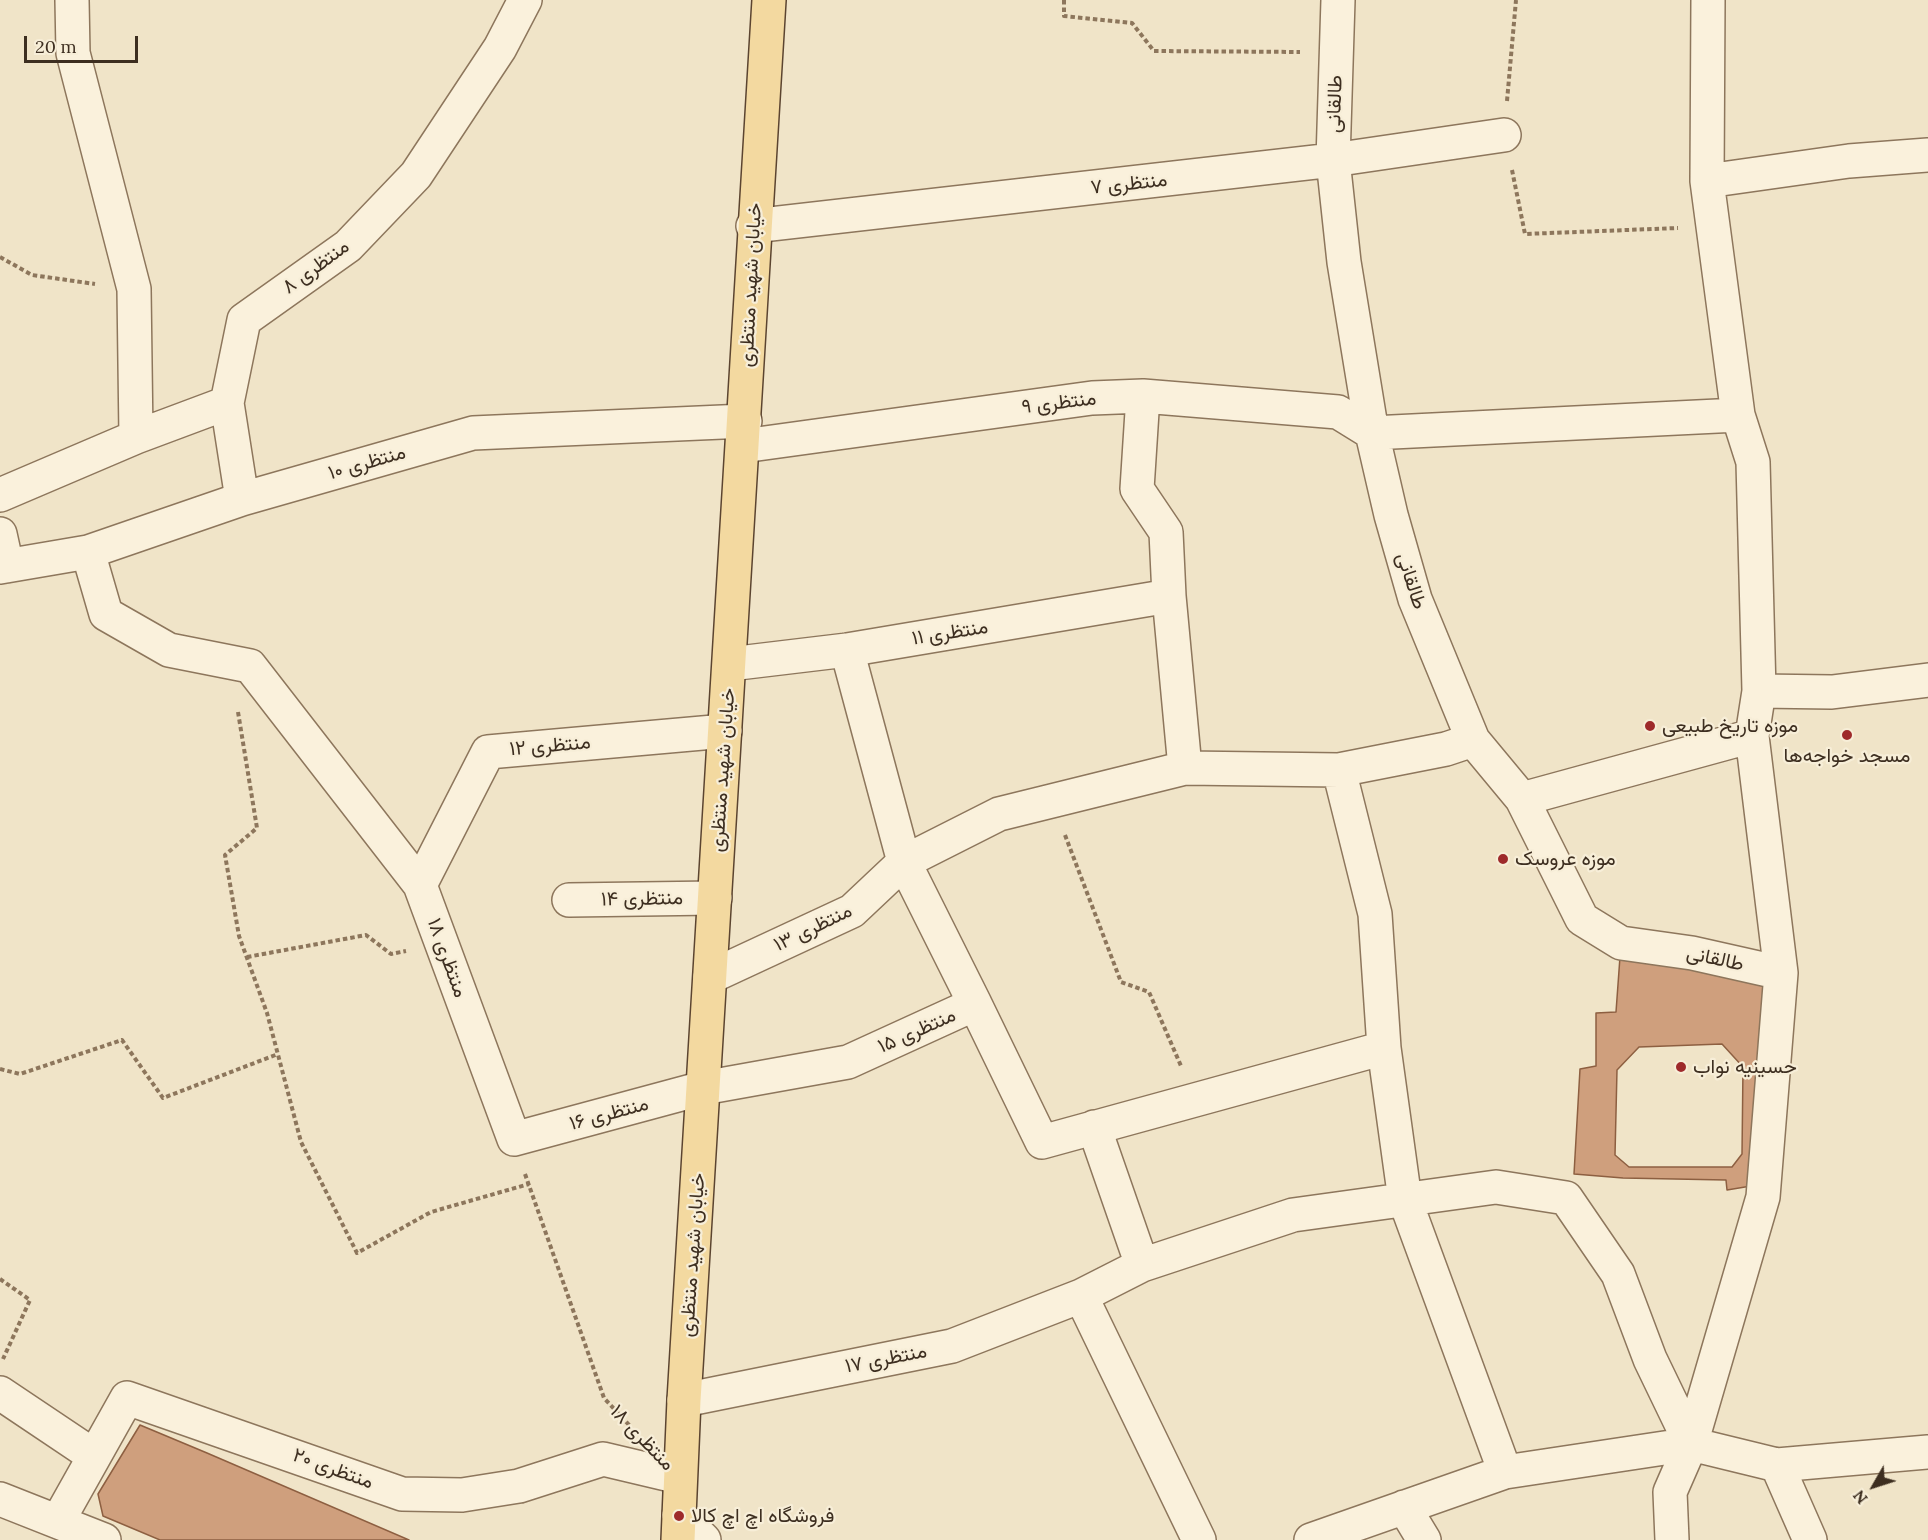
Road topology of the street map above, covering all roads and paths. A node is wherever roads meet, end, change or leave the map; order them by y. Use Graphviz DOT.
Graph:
graph roads {
  1 [pos="72,0"];
  2 [pos="525,0"];
  3 [pos="769,0"];
  4 [pos="1064,0"];
  5 [pos="1338,0"];
  6 [pos="1516,0"];
  7 [pos="1708,0"];
  8 [pos="1336,53"];
  9 [pos="1504,135"];
  10 [pos="1928,155"];
  11 [pos="1333,160"];
  12 [pos="1707,181"];
  13 [pos="753,226"];
  14 [pos="1713,227"];
  15 [pos="0,257"];
  16 [pos="134,290"];
  17 [pos="1143,396"];
  18 [pos="227,403"];
  19 [pos="1738,415"];
  20 [pos="1372,433"];
  21 [pos="744,434"];
  22 [pos="136,437"];
  23 [pos="0,495"];
  24 [pos="242,499"];
  25 [pos="0,534"];
  26 [pos="88,552"];
  27 [pos="4,567"];
  28 [pos="1169,596"];
  29 [pos="847,650"];
  30 [pos="230,662"];
  31 [pos="730,664"];
  32 [pos="1928,680"];
  33 [pos="1759,691"];
  34 [pos="725,731"];
  35 [pos="1752,736"];
  36 [pos="1473,740"];
  37 [pos="1185,768"];
  38 [pos="1338,770"];
  39 [pos="1522,799"];
  40 [pos="1052,800"];
  41 [pos="904,862"];
  42 [pos="420,885"];
  43 [pos="715,898"];
  44 [pos="569,900"];
  45 [pos="442,944"];
  46 [pos="247,957"];
  47 [pos="1781,973"];
  48 [pos="710,976"];
  49 [pos="975,1004"];
  50 [pos="1384,1048"];
  51 [pos="278,1054"];
  52 [pos="0,1069"];
  53 [pos="703,1088"];
  54 [pos="1195,1099"];
  55 [pos="1094,1127"];
  56 [pos="514,1139"];
  57 [pos="529,1184"];
  58 [pos="1405,1200"];
  59 [pos="1142,1265"];
  60 [pos="0,1279"];
  61 [pos="1081,1296"];
  62 [pos="0,1367"];
  63 [pos="0,1394"];
  64 [pos="684,1400"];
  65 [pos="634,1430"];
  66 [pos="1691,1444"];
  67 [pos="1928,1452"];
  68 [pos="94,1456"];
  69 [pos="1777,1465"];
  70 [pos="1505,1472"];
  71 [pos="679,1477"];
  72 [pos="0,1499"];
  73 [pos="1404,1507"];
  74 [pos="58,1521"];
  75 [pos="679,1528"];
  76 [pos="104,1540"];
  77 [pos="704,1540"];
  78 [pos="1199,1540"];
  79 [pos="1311,1540"];
  80 [pos="1424,1540"];
  81 [pos="1672,1540"];
  82 [pos="1810,1540"];
  1 -- 16 [label="street"];
  2 -- 18 [label="street, منتظری ۸"];
  3 -- 13 [label="main road, خیابان شهید منتظری"];
  4 -- 8 [label="path"];
  5 -- 8 [label="street, طالقانی"];
  6 -- 9 [label="path"];
  7 -- 12 [label="street"];
  8 -- 11 [label="street, طالقانی"];
  9 -- 11 [label="street, منتظری ۷"];
  9 -- 14 [label="path"];
  10 -- 12 [label="street"];
  11 -- 13 [label="street, منتظری ۷"];
  11 -- 20 [label="street, طالقانی"];
  12 -- 14 [label="street"];
  13 -- 21 [label="main road, خیابان شهید منتظری"];
  14 -- 19 [label="street"];
  15 -- 16 [label="path"];
  16 -- 22 [label="street"];
  17 -- 20 [label="street, منتظری ۹"];
  17 -- 21 [label="street, منتظری ۹"];
  17 -- 28 [label="street"];
  18 -- 22 [label="street"];
  18 -- 24 [label="street, منتظری ۸"];
  19 -- 20 [label="street"];
  19 -- 33 [label="street"];
  20 -- 36 [label="street, طالقانی"];
  21 -- 24 [label="street, منتظری ۱۰"];
  21 -- 31 [label="main road, خیابان شهید منتظری"];
  22 -- 23 [label="street"];
  24 -- 26 [label="street, منتظری ۱۰"];
  25 -- 27 [label="street"];
  26 -- 27 [label="street, منتظری ۱۰"];
  26 -- 30 [label="street, منتظری ۱۸"];
  28 -- 29 [label="street, منتظری ۱۱"];
  28 -- 37 [label="street"];
  29 -- 31 [label="street, منتظری ۱۱"];
  29 -- 41 [label="street, منتظری ۱۵"];
  30 -- 42 [label="street, منتظری ۱۸"];
  30 -- 46 [label="path"];
  31 -- 34 [label="main road, خیابان شهید منتظری"];
  32 -- 33 [label="street"];
  33 -- 35 [label="street"];
  34 -- 42 [label="street, منتظری ۱۲"];
  34 -- 43 [label="main road, خیابان شهید منتظری"];
  35 -- 39 [label="street"];
  35 -- 47 [label="street"];
  36 -- 38 [label="street, منتظری ۱۳"];
  36 -- 39 [label="street, طالقانی"];
  37 -- 38 [label="street, منتظری ۱۳"];
  37 -- 40 [label="street, منتظری ۱۳"];
  38 -- 50 [label="street"];
  39 -- 47 [label="street, طالقانی"];
  40 -- 41 [label="street, منتظری ۱۳"];
  40 -- 54 [label="path"];
  41 -- 48 [label="street, منتظری ۱۳"];
  41 -- 49 [label="street, منتظری ۱۵"];
  42 -- 45 [label="street, منتظری ۱۸"];
  43 -- 44 [label="street, منتظری ۱۴"];
  43 -- 48 [label="main road, خیابان شهید منتظری"];
  45 -- 46 [label="path"];
  45 -- 56 [label="street, منتظری ۱۸"];
  46 -- 51 [label="path"];
  47 -- 66 [label="street"];
  48 -- 53 [label="main road, خیابان شهید منتظری"];
  49 -- 53 [label="street, منتظری ۱۵"];
  49 -- 55 [label="street"];
  50 -- 54 [label="street"];
  50 -- 58 [label="street"];
  51 -- 52 [label="path"];
  51 -- 57 [label="path"];
  53 -- 56 [label="street, منتظری ۱۶"];
  53 -- 64 [label="main road, خیابان شهید منتظری"];
  54 -- 55 [label="street"];
  55 -- 59 [label="street"];
  56 -- 57 [label="path, منتظری ۱۸"];
  57 -- 65 [label="path, منتظری ۱۸"];
  58 -- 59 [label="street, منتظری ۱۷"];
  58 -- 66 [label="street, منتظری ۱۷"];
  58 -- 70 [label="street"];
  59 -- 61 [label="street, منتظری ۱۷"];
  60 -- 62 [label="path"];
  61 -- 64 [label="street, منتظری ۱۷"];
  61 -- 78 [label="street"];
  63 -- 68 [label="street"];
  64 -- 71 [label="main road, خیابان شهید منتظری"];
  66 -- 69 [label="street"];
  66 -- 70 [label="street"];
  66 -- 81 [label="street"];
  67 -- 69 [label="street"];
  68 -- 71 [label="street, منتظری ۲۰"];
  68 -- 74 [label="street, منتظری ۲۰"];
  69 -- 82 [label="street"];
  70 -- 73 [label="street"];
  71 -- 75 [label="main road, خیابان شهید منتظری"];
  72 -- 74 [label="street"];
  73 -- 79 [label="street"];
  73 -- 80 [label="street"];
  74 -- 76 [label="street"];
  75 -- 77 [label="street"];
}
